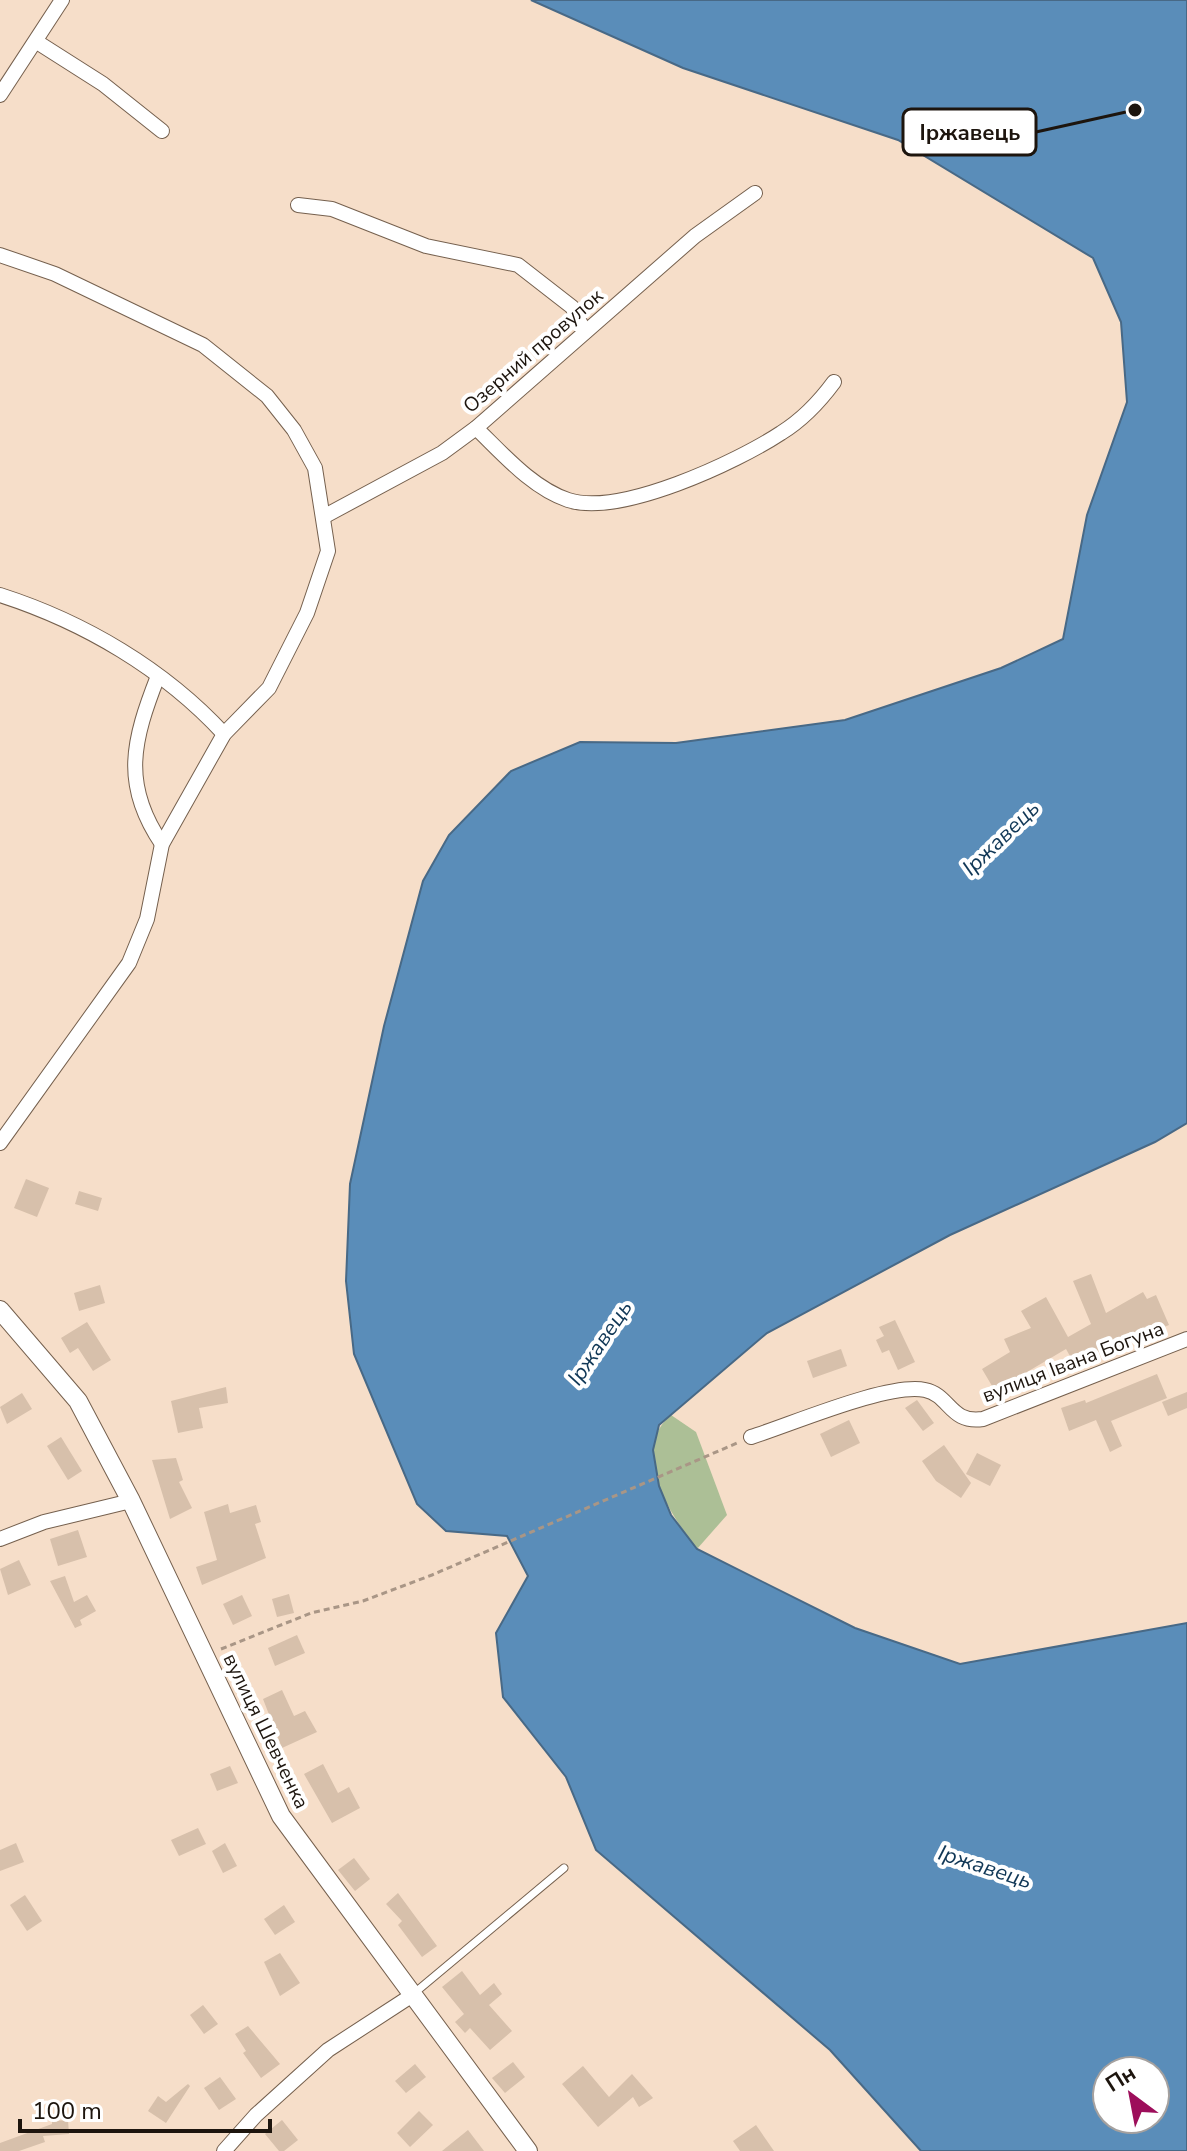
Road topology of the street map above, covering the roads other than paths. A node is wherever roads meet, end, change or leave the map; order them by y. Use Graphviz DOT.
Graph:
graph roads {
  1 [pos="62,0"];
  2 [pos="37,42"];
  3 [pos="0,95"];
  4 [pos="162,131"];
  5 [pos="755,193"];
  6 [pos="298,205"];
  7 [pos="0,255"];
  8 [pos="585,332"];
  9 [pos="834,382"];
  10 [pos="476,428"];
  11 [pos="323,517"];
  12 [pos="0,595"];
  13 [pos="158,676"];
  14 [pos="224,734"];
  15 [pos="162,844"];
  16 [pos="0,1143"];
  17 [pos="0,1310"];
  18 [pos="1187,1339"];
  19 [pos="751,1437"];
  20 [pos="131,1501"];
  21 [pos="0,1539"];
  22 [pos="564,1868"];
  23 [pos="411,1996"];
  24 [pos="224,2151"];
  25 [pos="528,2151"];
  1 -- 2 [label="street"];
  2 -- 3 [label="street"];
  2 -- 4 [label="street"];
  5 -- 8 [label="street, Озерний провулок"];
  6 -- 8 [label="street"];
  7 -- 11 [label="street"];
  8 -- 10 [label="street, Озерний провулок"];
  9 -- 10 [label="street"];
  10 -- 11 [label="street, Озерний провулок"];
  11 -- 14 [label="street"];
  12 -- 13 [label="street"];
  13 -- 14 [label="street"];
  13 -- 15 [label="street"];
  14 -- 15 [label="street"];
  15 -- 16 [label="street"];
  17 -- 20 [label="street, вулиця Шевченка"];
  18 -- 19 [label="street, вулиця Івана Богуна"];
  20 -- 21 [label="street"];
  20 -- 23 [label="street, вулиця Шевченка"];
  22 -- 23 [label="lane"];
  23 -- 24 [label="street"];
  23 -- 25 [label="street, вулиця Шевченка"];
}
